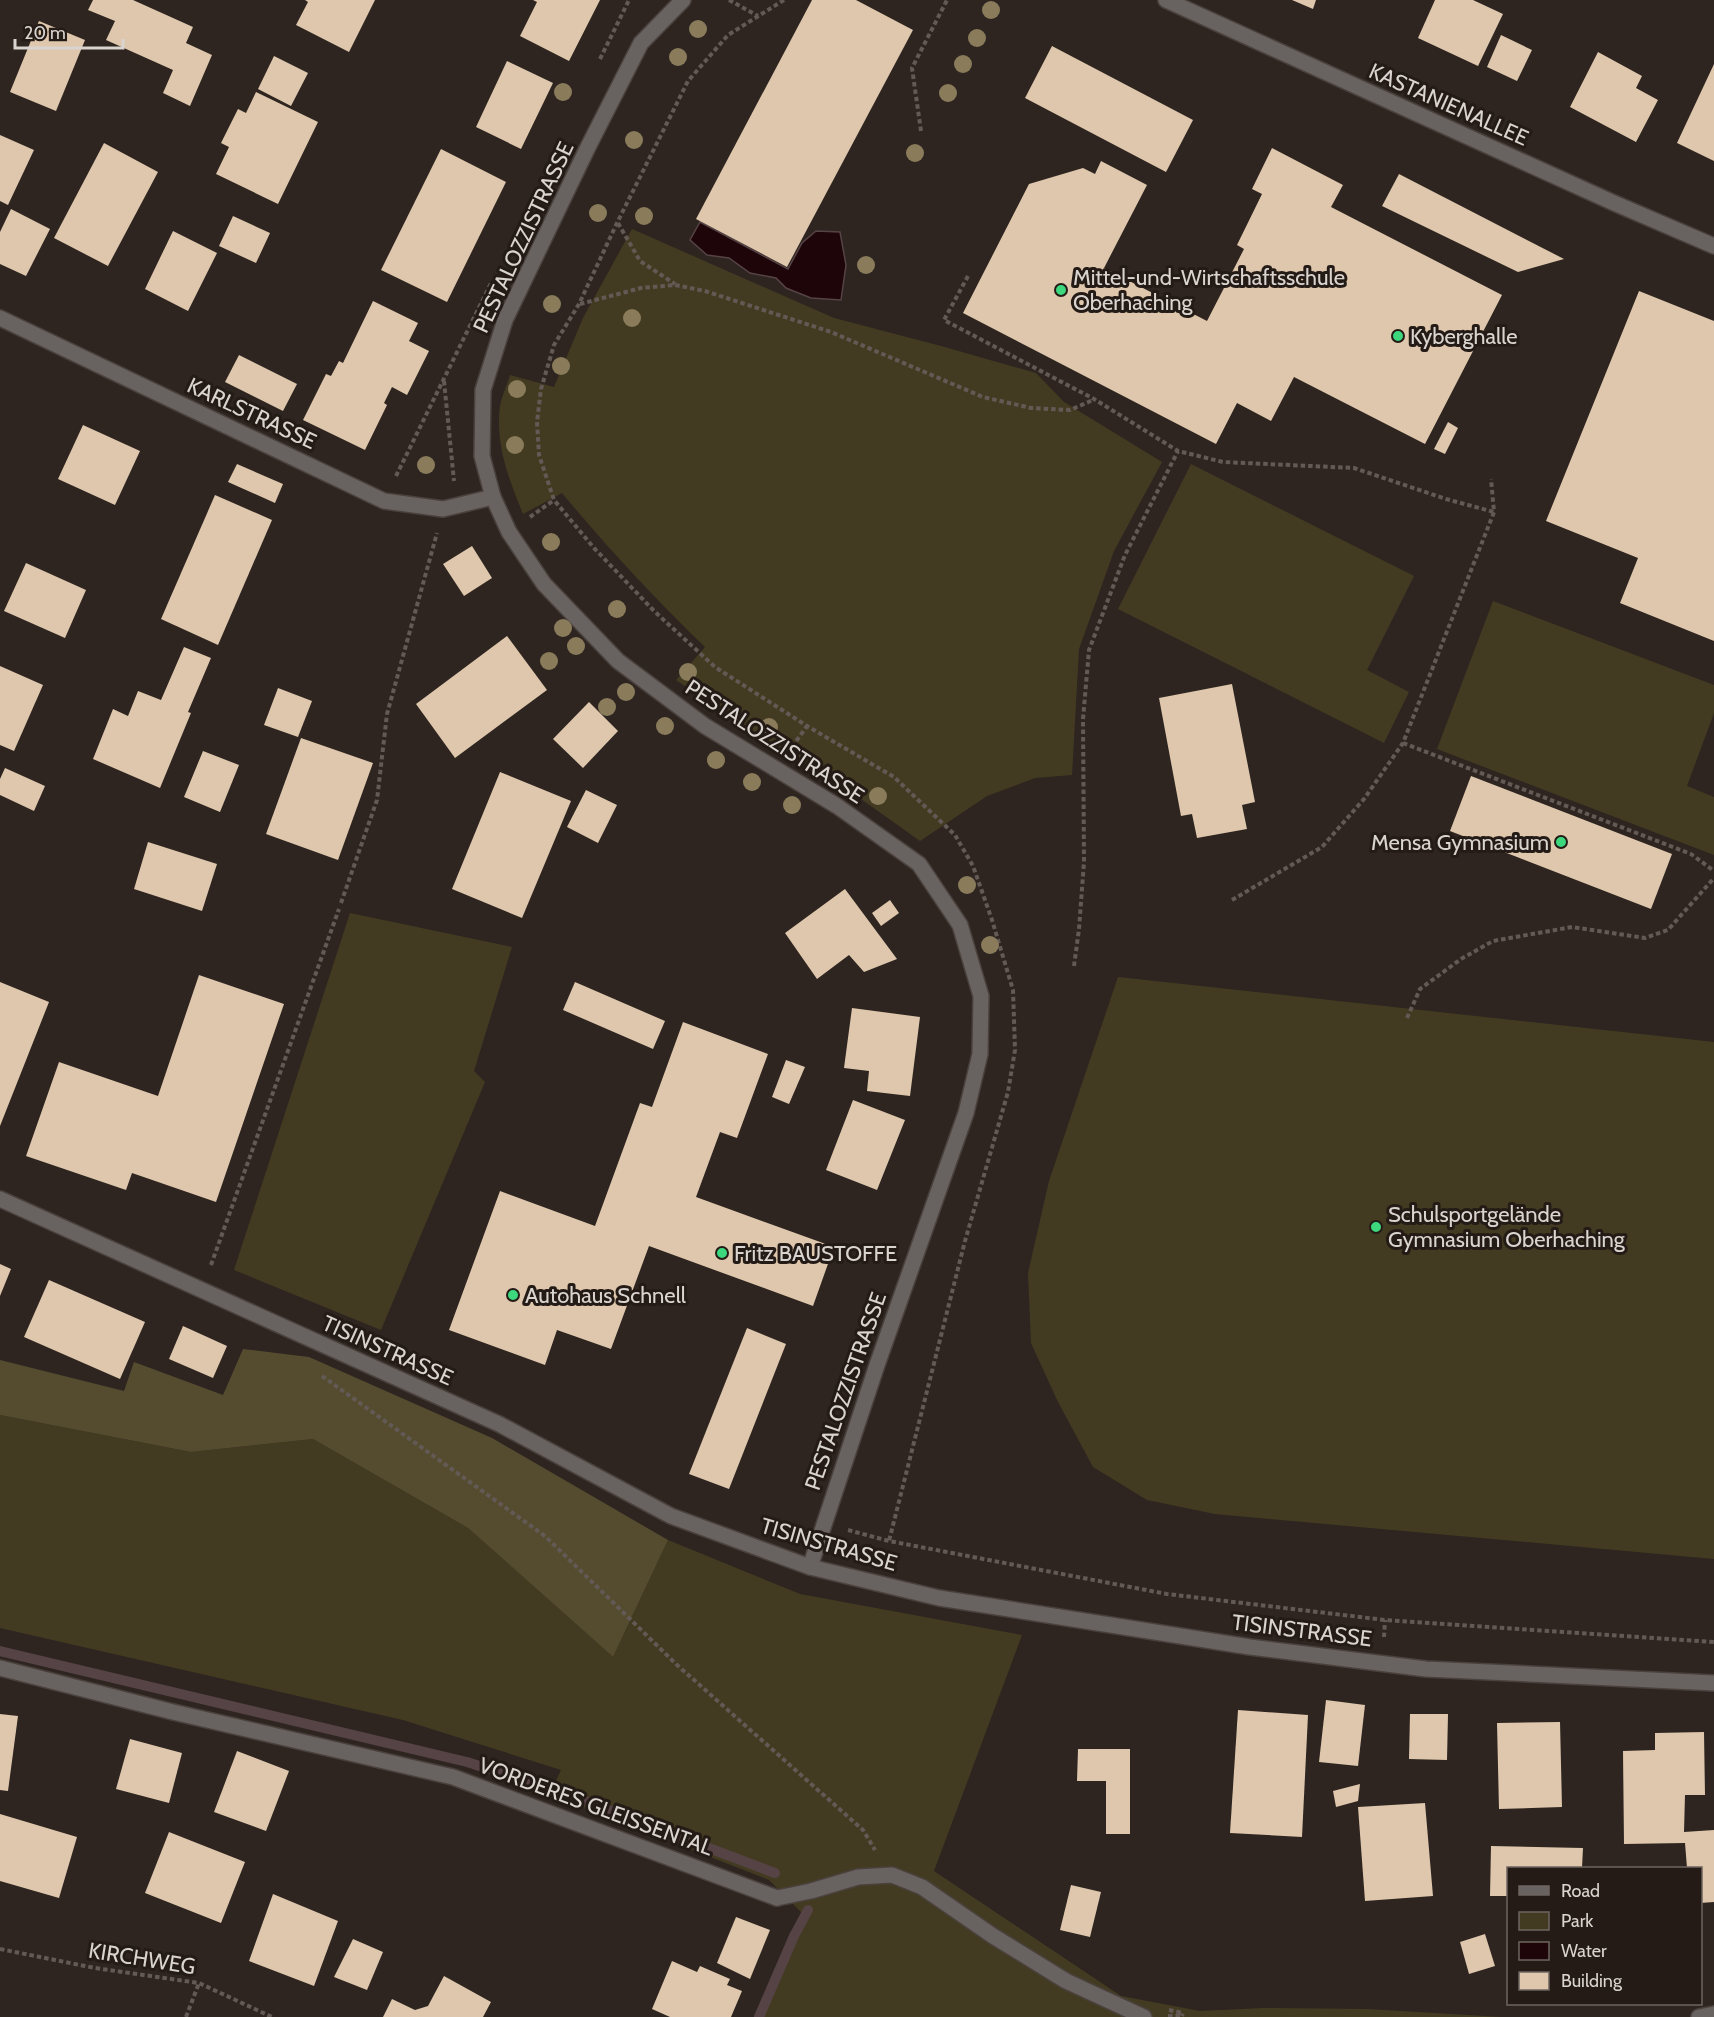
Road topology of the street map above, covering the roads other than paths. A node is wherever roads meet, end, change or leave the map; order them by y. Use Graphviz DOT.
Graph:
graph roads {
  1 [pos="683,0"];
  2 [pos="1166,0"];
  3 [pos="1714,246"];
  4 [pos="0,318"];
  5 [pos="493,497"];
  6 [pos="0,1199"];
  7 [pos="810,1567"];
  8 [pos="0,1668"];
  9 [pos="1714,1683"];
  10 [pos="1714,2014"];
  11 [pos="1144,2017"];
  12 [pos="1699,2017"];
  1 -- 5 [label="street, PESTALOZZISTRASSE"];
  2 -- 3 [label="street, KASTANIENALLEE"];
  4 -- 5 [label="street, KARLSTRASSE"];
  5 -- 7 [label="street, PESTALOZZISTRASSE"];
  6 -- 7 [label="street, TISINSTRASSE"];
  7 -- 9 [label="street, TISINSTRASSE"];
  8 -- 11 [label="street, VORDERES GLEISSENTAL"];
  10 -- 12 [label="street"];
}
